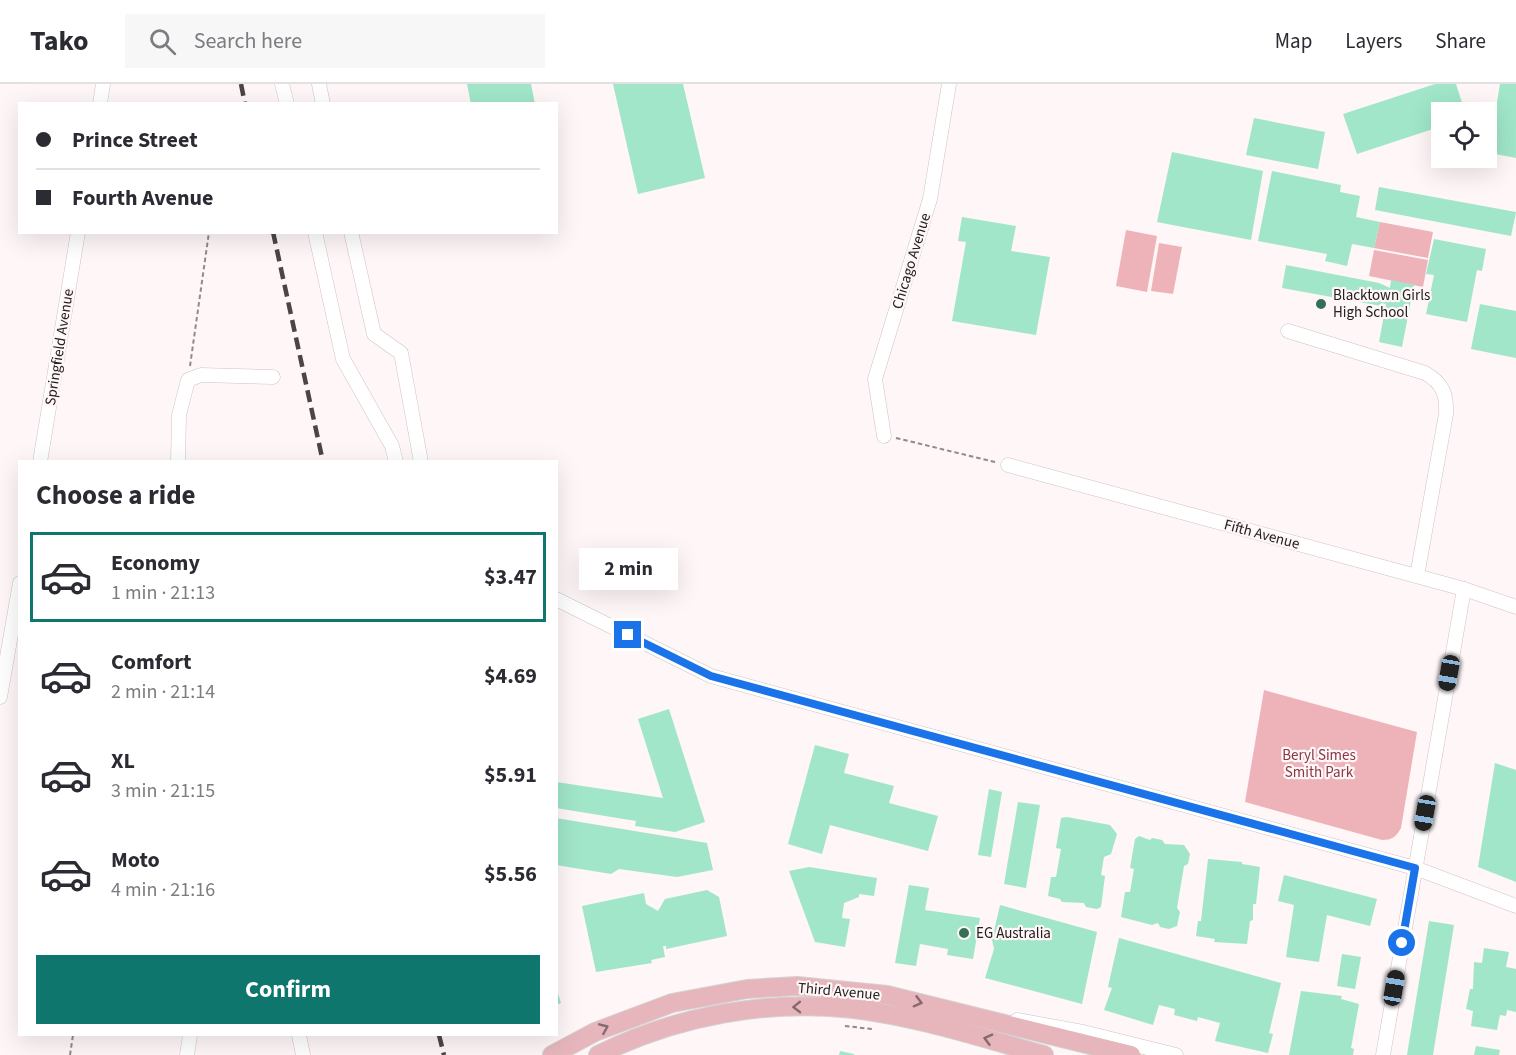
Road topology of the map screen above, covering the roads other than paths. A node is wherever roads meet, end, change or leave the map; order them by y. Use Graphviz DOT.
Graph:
graph roads {
  1 [pos="103,84"];
  2 [pos="282,84"];
  3 [pos="319,84"];
  4 [pos="949,84"];
  5 [pos="100,102"];
  6 [pos="286,102"];
  7 [pos="323,102"];
  8 [pos="78,234"];
  9 [pos="315,234"];
  10 [pos="351,234"];
  11 [pos="1288,331"];
  12 [pos="273,377"];
  13 [pos="884,436"];
  14 [pos="40,460"];
  15 [pos="178,460"];
  16 [pos="396,460"];
  17 [pos="421,460"];
  18 [pos="1008,465"];
  19 [pos="1417,576"];
  20 [pos="1464,589"];
  21 [pos="18,594"];
  22 [pos="558,600"];
  23 [pos="1516,607"];
  24 [pos="0,697"];
  25 [pos="1415,868"];
  26 [pos="1516,906"];
  27 [pos="976,1018"];
  28 [pos="190,1036"];
  29 [pos="298,1036"];
  30 [pos="187,1055"];
  31 [pos="303,1055"];
  32 [pos="552,1055"];
  33 [pos="598,1055"];
  34 [pos="1044,1055"];
  35 [pos="1131,1055"];
  36 [pos="1176,1055"];
  37 [pos="1383,1055"];
  1 -- 5 [label="street"];
  2 -- 6 [label="street"];
  3 -- 7 [label="street"];
  4 -- 13 [label="street, Chicago Avenue"];
  8 -- 14 [label="street, Springfield Avenue"];
  9 -- 16 [label="street"];
  10 -- 17 [label="street"];
  11 -- 19 [label="street"];
  12 -- 15 [label="street"];
  18 -- 19 [label="street, Fifth Avenue"];
  19 -- 20 [label="street, Fifth Avenue"];
  20 -- 23 [label="street, Fifth Avenue"];
  20 -- 25 [label="street"];
  21 -- 24 [label="street"];
  22 -- 25 [label="street"];
  25 -- 26 [label="street"];
  25 -- 37 [label="street"];
  32 -- 27 [label="main road, Third Avenue, one-way"];
  27 -- 35 [label="main road, Third Avenue"];
  27 -- 36 [label="street"];
  28 -- 30 [label="street"];
  29 -- 31 [label="street"];
  34 -- 33 [label="main road, Third Avenue, one-way"];
}
